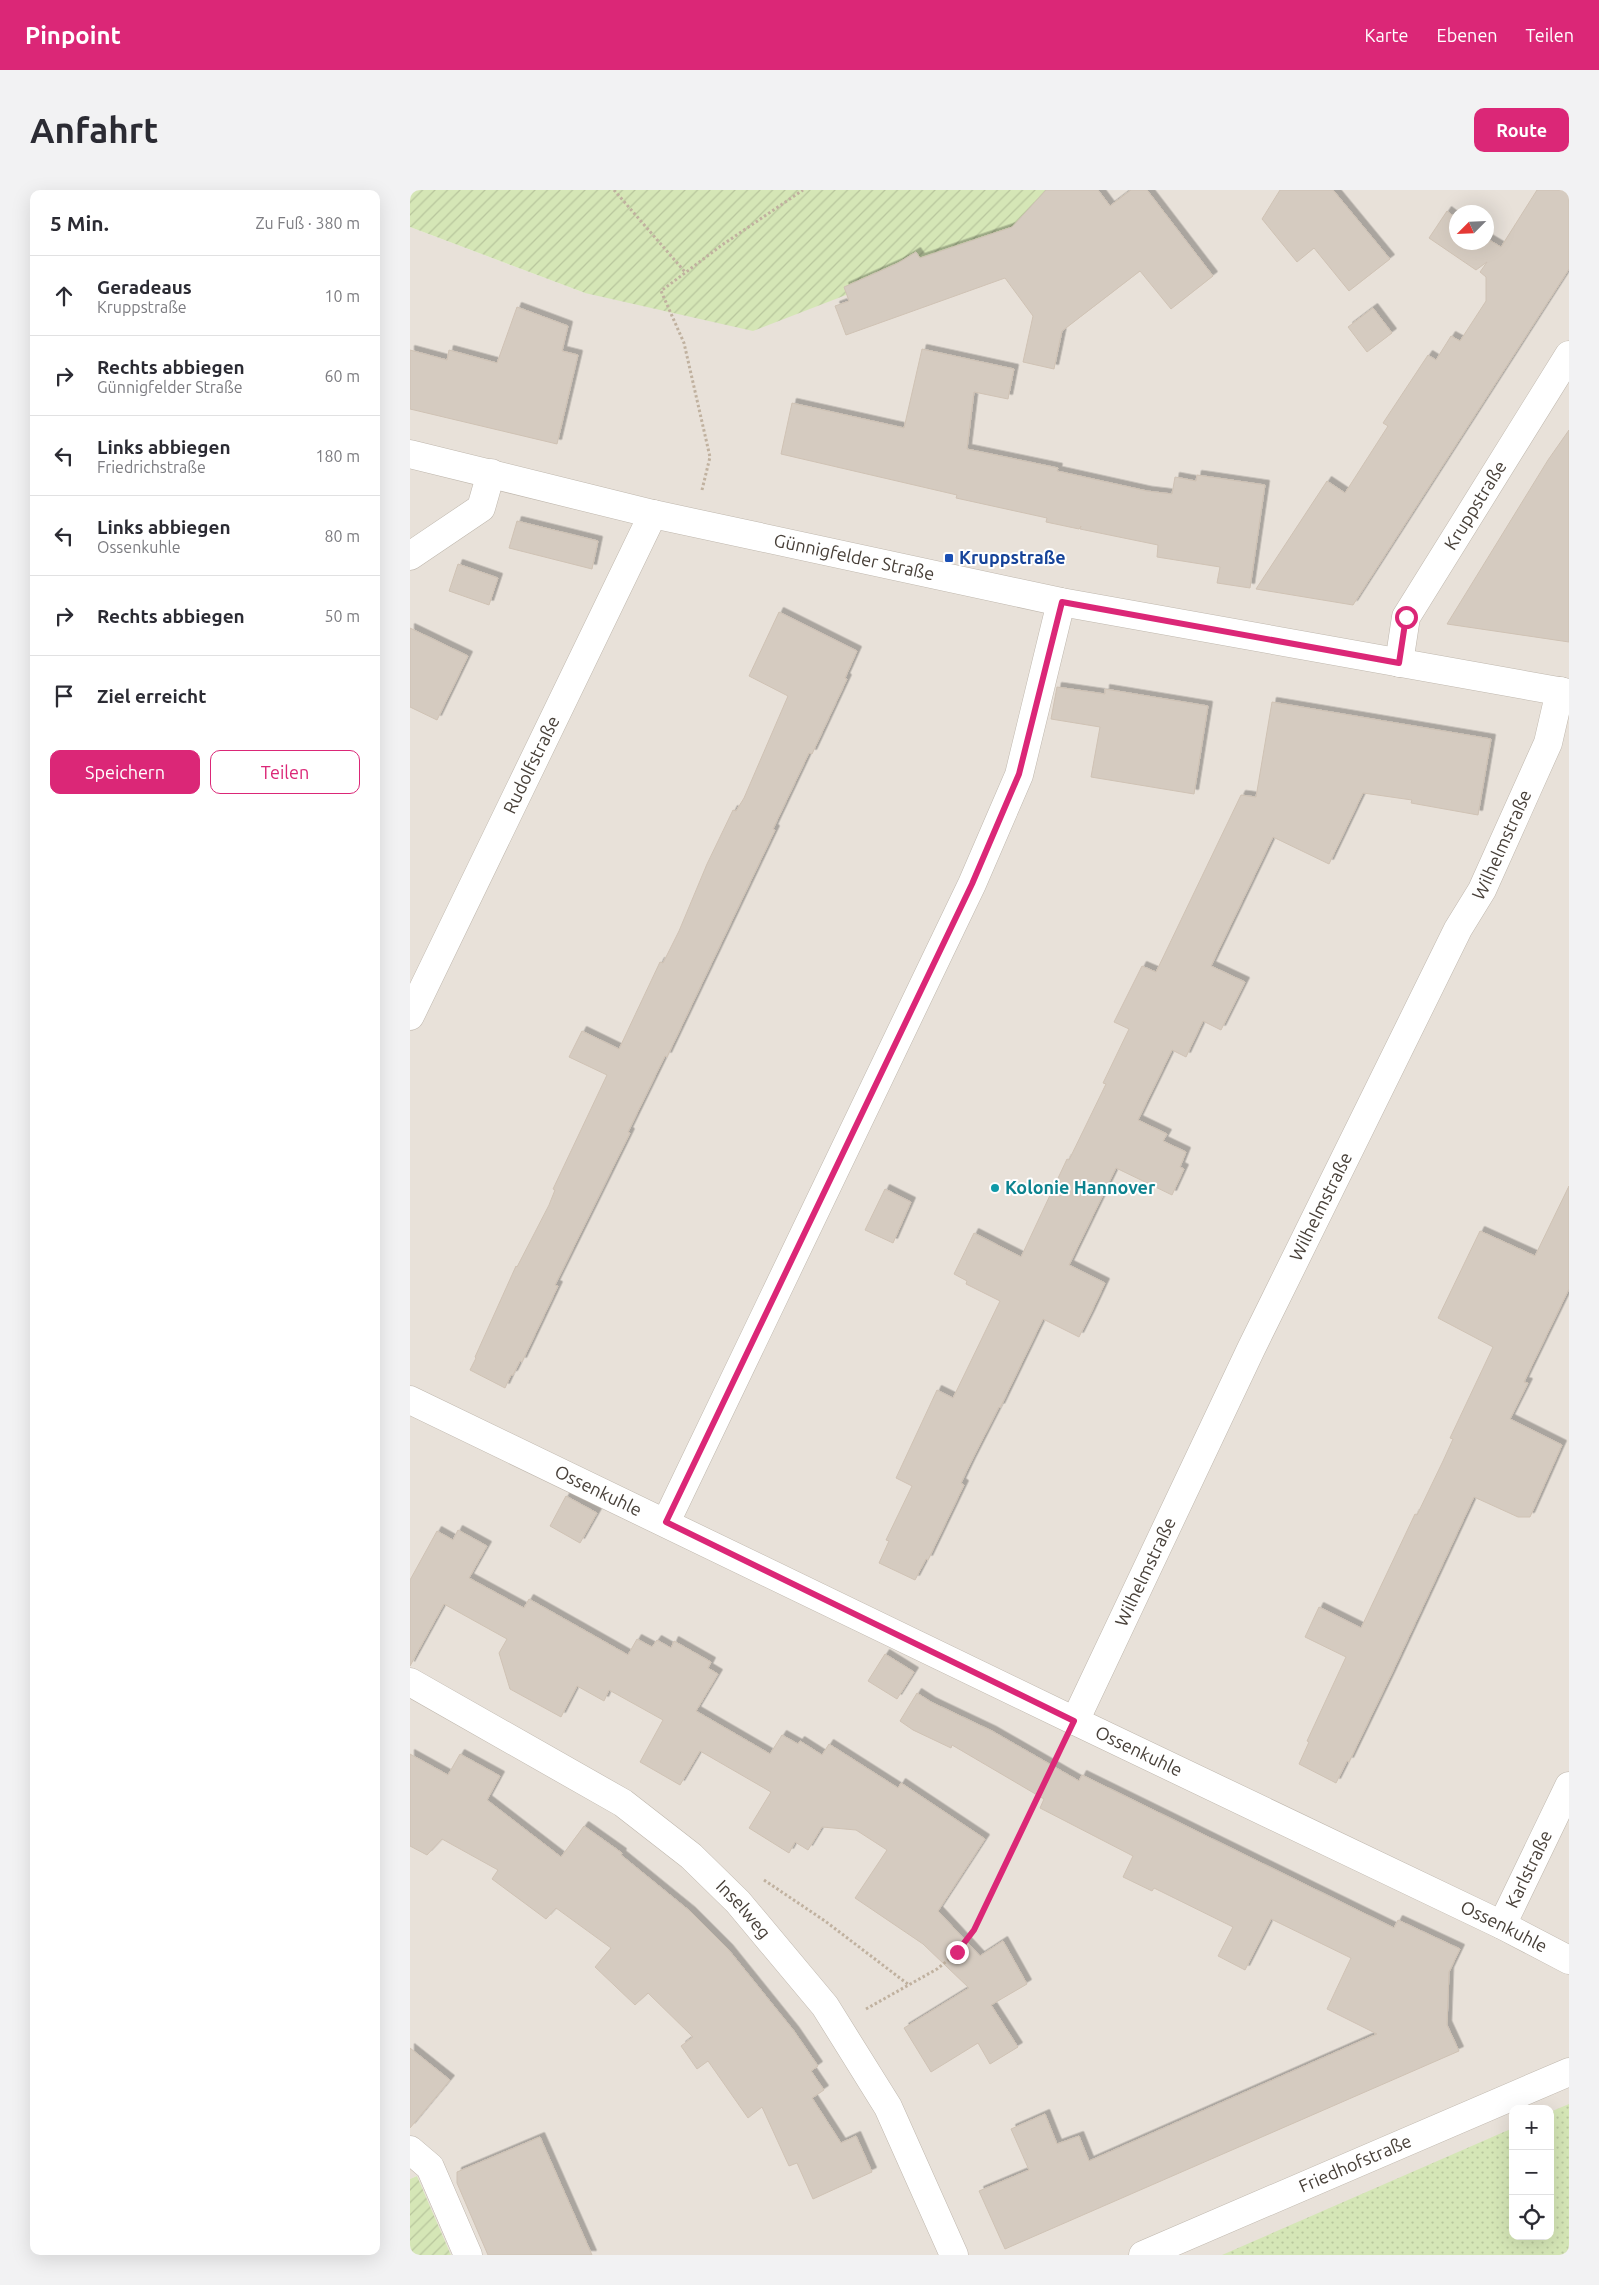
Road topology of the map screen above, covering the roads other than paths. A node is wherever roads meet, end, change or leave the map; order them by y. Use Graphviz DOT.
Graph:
graph roads {
  1 [pos="1569,355"];
  2 [pos="410,454"];
  3 [pos="492,473"];
  4 [pos="653,514"];
  5 [pos="410,556"];
  6 [pos="1062,602"];
  7 [pos="1399,663"];
  8 [pos="1564,692"];
  9 [pos="410,1016"];
  10 [pos="410,1400"];
  11 [pos="666,1522"];
  12 [pos="410,1682"];
  13 [pos="1074,1721"];
  14 [pos="1569,1786"];
  15 [pos="1502,1925"];
  16 [pos="1569,1960"];
  17 [pos="1569,2072"];
  18 [pos="410,2150"];
  19 [pos="468,2255"];
  20 [pos="954,2255"];
  21 [pos="1143,2255"];
  1 -- 7 [label="street, Kruppstraße"];
  2 -- 3 [label="street, Günnigfelder Straße"];
  3 -- 4 [label="street, Günnigfelder Straße"];
  3 -- 5 [label="street"];
  4 -- 6 [label="street, Günnigfelder Straße"];
  4 -- 9 [label="street, Rudolfstraße"];
  6 -- 7 [label="street, Günnigfelder Straße"];
  6 -- 11 [label="street"];
  7 -- 8 [label="street, Günnigfelder Straße"];
  8 -- 13 [label="street, Wilhelmstraße"];
  10 -- 11 [label="street, Ossenkuhle"];
  11 -- 13 [label="street, Ossenkuhle"];
  12 -- 20 [label="street, Inselweg"];
  13 -- 15 [label="street, Ossenkuhle"];
  14 -- 15 [label="street, Karlstraße"];
  15 -- 16 [label="street, Ossenkuhle"];
  17 -- 21 [label="street, Friedhofstraße"];
  18 -- 19 [label="street"];
}
